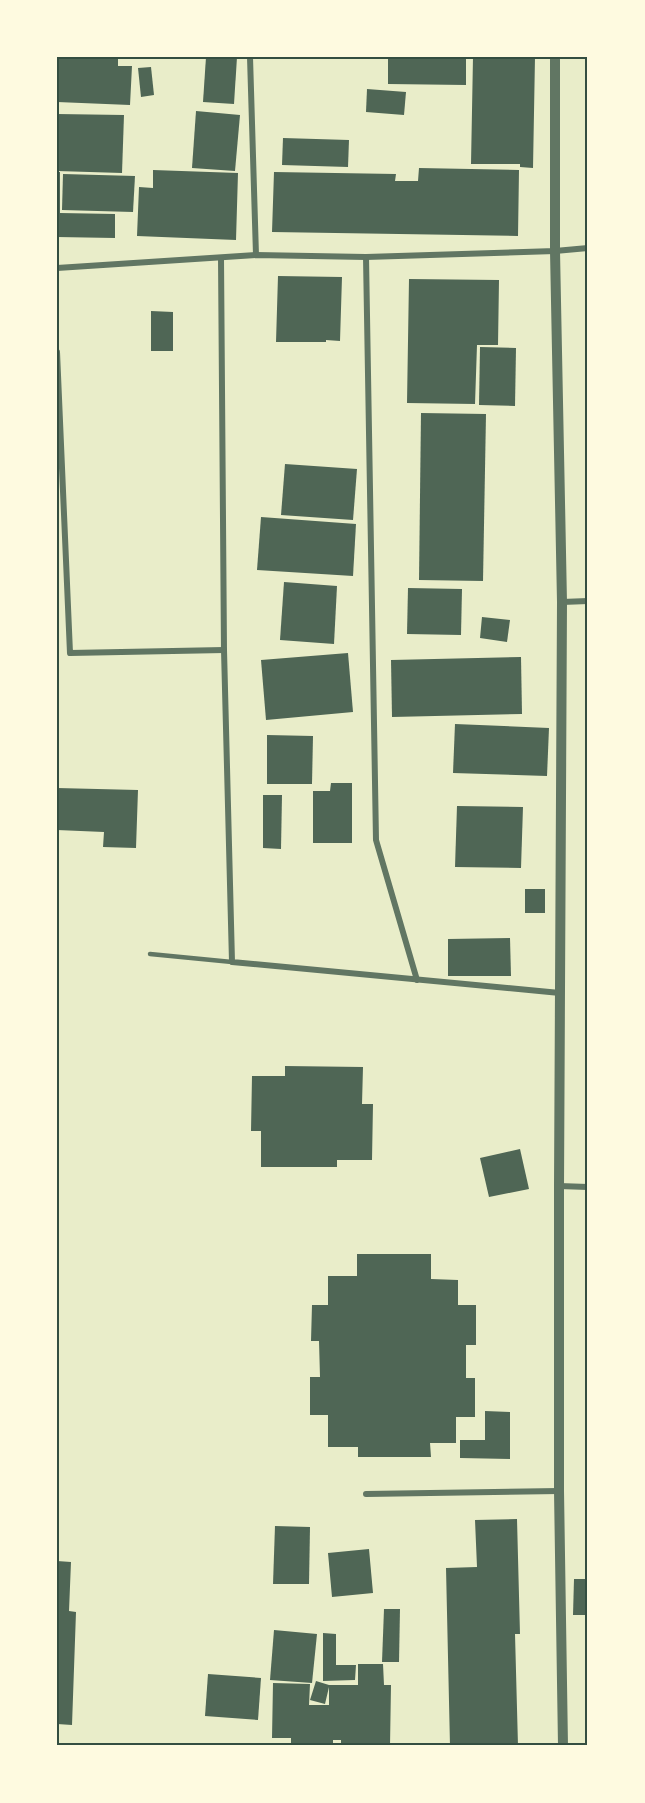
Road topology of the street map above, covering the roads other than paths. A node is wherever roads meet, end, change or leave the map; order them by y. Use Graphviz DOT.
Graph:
graph roads {
  1 [pos="250,57"];
  2 [pos="555,57"];
  3 [pos="588,248"];
  4 [pos="555,251"];
  5 [pos="256,255"];
  6 [pos="366,257"];
  7 [pos="221,258"];
  8 [pos="57,268"];
  9 [pos="57,352"];
  10 [pos="562,602"];
  11 [pos="588,602"];
  12 [pos="224,650"];
  13 [pos="150,954"];
  14 [pos="232,962"];
  15 [pos="417,980"];
  16 [pos="560,993"];
  17 [pos="559,1186"];
  18 [pos="588,1187"];
  19 [pos="559,1491"];
  20 [pos="366,1494"];
  21 [pos="563,1746"];
  1 -- 5 [label="street"];
  2 -- 4 [label="street"];
  3 -- 4 [label="street"];
  4 -- 6 [label="street"];
  4 -- 10 [label="street"];
  5 -- 6 [label="street"];
  5 -- 7 [label="street"];
  6 -- 15 [label="street"];
  7 -- 8 [label="street"];
  7 -- 12 [label="street"];
  9 -- 12 [label="street"];
  10 -- 11 [label="street"];
  10 -- 16 [label="street"];
  12 -- 14 [label="street"];
  13 -- 14 [label="lane"];
  14 -- 15 [label="street"];
  15 -- 16 [label="street"];
  16 -- 17 [label="street"];
  17 -- 18 [label="street"];
  17 -- 19 [label="street"];
  19 -- 20 [label="street"];
  19 -- 21 [label="street"];
}
